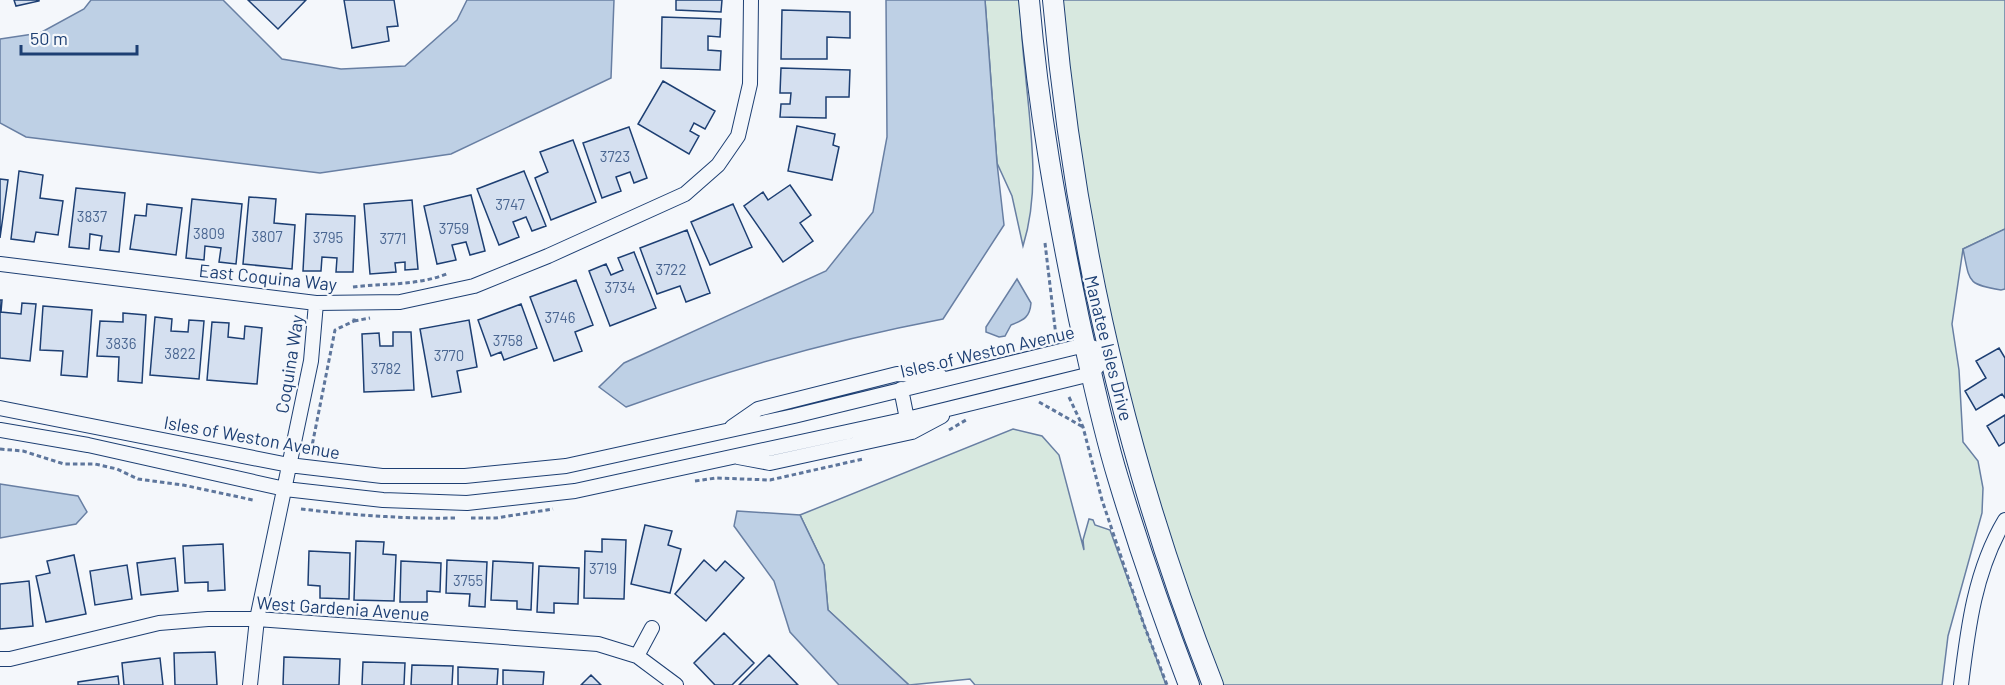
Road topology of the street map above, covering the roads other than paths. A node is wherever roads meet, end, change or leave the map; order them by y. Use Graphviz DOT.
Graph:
graph roads {
  1 [pos="751,0"];
  2 [pos="1029,0"];
  3 [pos="1053,0"];
  4 [pos="0,264"];
  5 [pos="316,303"];
  6 [pos="1085,345"];
  7 [pos="1109,353"];
  8 [pos="1091,374"];
  9 [pos="957,377"];
  10 [pos="901,389"];
  11 [pos="961,405"];
  12 [pos="0,408"];
  13 [pos="794,416"];
  14 [pos="908,418"];
  15 [pos="0,430"];
  16 [pos="725,431"];
  17 [pos="800,441"];
  18 [pos="733,456"];
  19 [pos="802,456"];
  20 [pos="289,465"];
  21 [pos="285,489"];
  22 [pos="2005,520"];
  23 [pos="257,620"];
  24 [pos="652,628"];
  25 [pos="637,656"];
  26 [pos="0,659"];
  27 [pos="250,685"];
  28 [pos="676,685"];
  29 [pos="1189,685"];
  30 [pos="1214,685"];
  31 [pos="1961,685"];
  1 -- 5 [label="street, East Coquina Way"];
  2 -- 6 [label="street, Manatee Isles Drive"];
  3 -- 7 [label="street, Manatee Isles Drive"];
  4 -- 5 [label="street, East Coquina Way"];
  5 -- 20 [label="street, Coquina Way"];
  6 -- 7 [label="street, Isles of Weston Avenue"];
  6 -- 8 [label="street, Manatee Isles Drive"];
  6 -- 9 [label="street, Isles of Weston Avenue"];
  7 -- 8 [label="street"];
  7 -- 30 [label="street, Manatee Isles Drive"];
  8 -- 11 [label="street"];
  8 -- 29 [label="street, Manatee Isles Drive"];
  9 -- 10 [label="street, Isles of Weston Avenue"];
  9 -- 16 [label="street"];
  10 -- 13 [label="street, Isles of Weston Avenue"];
  10 -- 14 [label="street"];
  11 -- 14 [label="street"];
  11 -- 19 [label="street"];
  12 -- 20 [label="street, Isles of Weston Avenue"];
  13 -- 16 [label="street, Isles of Weston Avenue"];
  13 -- 17 [label="street"];
  14 -- 17 [label="street"];
  15 -- 21 [label="street"];
  16 -- 20 [label="street, Isles of Weston Avenue"];
  17 -- 18 [label="street"];
  17 -- 19 [label="street"];
  18 -- 19 [label="street"];
  18 -- 21 [label="street"];
  20 -- 21 [label="street, Coquina Way"];
  21 -- 23 [label="street, Coquina Way"];
  22 -- 31 [label="street"];
  23 -- 25 [label="street, West Gardenia Avenue"];
  23 -- 26 [label="street, West Gardenia Avenue"];
  23 -- 27 [label="street, Coquina Way"];
  24 -- 25 [label="street"];
  25 -- 28 [label="street, West Gardenia Avenue"];
}
